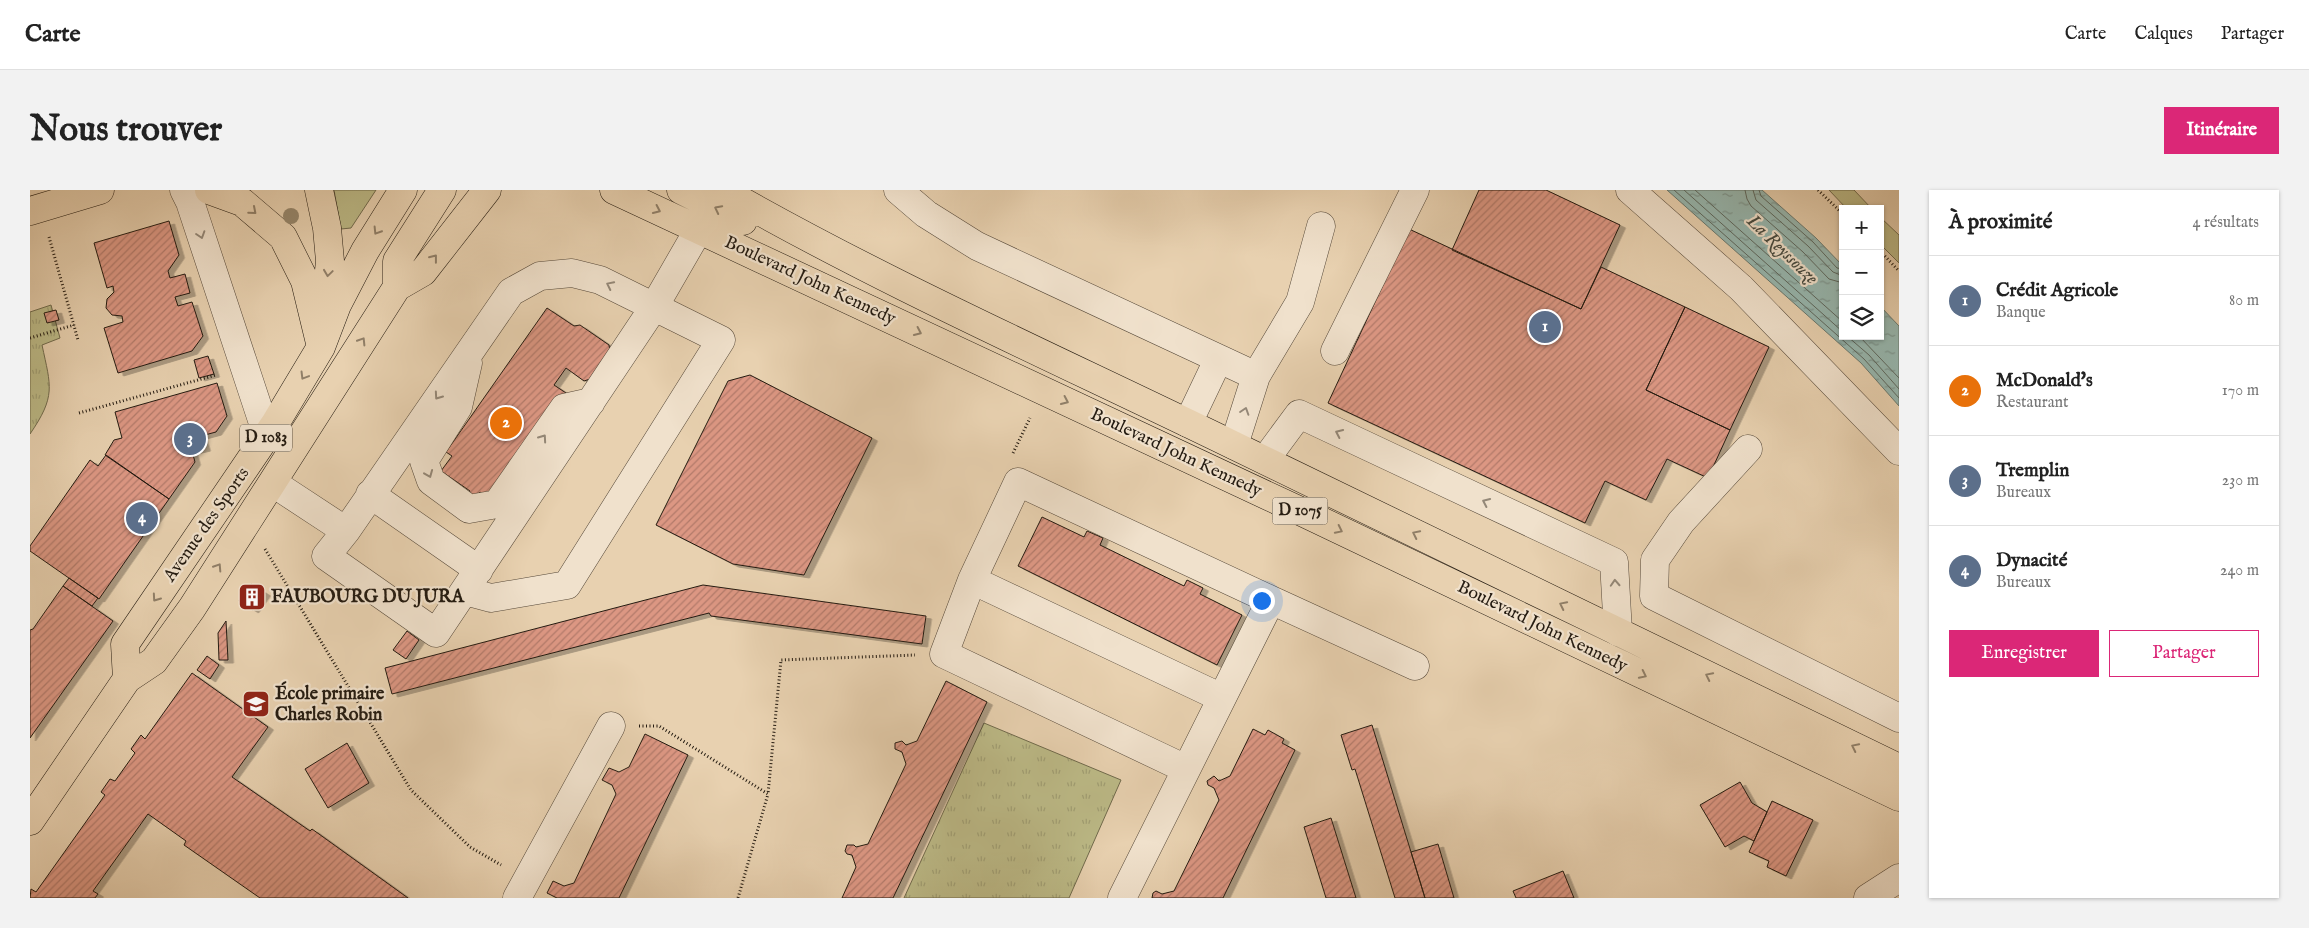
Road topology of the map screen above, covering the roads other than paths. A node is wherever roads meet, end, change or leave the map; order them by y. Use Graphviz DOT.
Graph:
graph roads {
  1 [pos="100,190"];
  2 [pos="184,190"];
  3 [pos="209,190"];
  4 [pos="319,190"];
  5 [pos="403,190"];
  6 [pos="442,190"];
  7 [pos="487,190"];
  8 [pos="614,190"];
  9 [pos="681,190"];
  10 [pos="722,190"];
  11 [pos="898,190"];
  12 [pos="1415,190"];
  13 [pos="1630,190"];
  14 [pos="35,209"];
  15 [pos="781,224"];
  16 [pos="1321,226"];
  17 [pos="700,229"];
  18 [pos="397,287"];
  19 [pos="654,307"];
  20 [pos="321,347"];
  21 [pos="471,350"];
  22 [pos="1335,351"];
  23 [pos="1218,360"];
  24 [pos="1256,376"];
  25 [pos="590,402"];
  26 [pos="1188,423"];
  27 [pos="264,441"];
  28 [pos="1234,445"];
  29 [pos="1748,449"];
  30 [pos="1899,451"];
  31 [pos="1265,460"];
  32 [pos="273,483"];
  33 [pos="370,494"];
  34 [pos="346,531"];
  35 [pos="472,580"];
  36 [pos="972,580"];
  37 [pos="1271,600"];
  38 [pos="1618,632"];
  39 [pos="1415,666"];
  40 [pos="127,679"];
  41 [pos="1222,698"];
  42 [pos="1899,718"];
  43 [pos="611,726"];
  44 [pos="1899,768"];
  45 [pos="1186,769"];
  46 [pos="1899,797"];
  47 [pos="34,805"];
  48 [pos="1897,883"];
  49 [pos="522,889"];
  50 [pos="1122,898"];
  51 [pos="1868,898"];
  1 -- 14 [label="main road"];
  2 -- 27 [label="street, one-way"];
  3 -- 20 [label="main road, one-way"];
  4 -- 20 [label="main road, one-way"];
  5 -- 20 [label="main road, Avenue des Sports / D 1083, one-way"];
  6 -- 18 [label="main road"];
  18 -- 7 [label="main road, Avenue des Sports / D 1083, one-way"];
  8 -- 17 [label="main road, Boulevard John Kennedy / D 1075, one-way"];
  15 -- 9 [label="main road, Boulevard John Kennedy, one-way"];
  10 -- 15 [label="main road, Boulevard John Kennedy / D 1075"];
  11 -- 23 [label="street"];
  12 -- 22 [label="street"];
  13 -- 30 [label="street"];
  15 -- 26 [label="main road, Boulevard John Kennedy / D 1075"];
  16 -- 24 [label="street"];
  17 -- 19 [label="street"];
  17 -- 46 [label="main road, Boulevard John Kennedy / D 1075, one-way"];
  32 -- 18 [label="main road, Avenue des Sports / D 1083, one-way"];
  19 -- 21 [label="street, one-way"];
  19 -- 25 [label="street"];
  19 -- 35 [label="street"];
  20 -- 27 [label="main road, Avenue des Sports / D 1083, one-way"];
  21 -- 25 [label="street, one-way"];
  21 -- 33 [label="street, one-way"];
  23 -- 24 [label="street"];
  23 -- 26 [label="street"];
  28 -- 24 [label="street, one-way"];
  25 -- 35 [label="street"];
  26 -- 28 [label="main road, Boulevard John Kennedy / D 1075"];
  27 -- 40 [label="main road, Avenue des Sports / D 1083, one-way"];
  28 -- 31 [label="main road, Boulevard John Kennedy / D 1075"];
  29 -- 42 [label="street"];
  38 -- 31 [label="main road, Boulevard John Kennedy / D 1075, one-way"];
  38 -- 31 [label="street, one-way"];
  32 -- 34 [label="street"];
  40 -- 32 [label="main road, Avenue des Sports / D 1083, one-way"];
  33 -- 34 [label="street"];
  33 -- 35 [label="street"];
  34 -- 35 [label="street"];
  36 -- 37 [label="street"];
  36 -- 41 [label="street"];
  36 -- 45 [label="street"];
  37 -- 39 [label="street"];
  37 -- 41 [label="street"];
  44 -- 38 [label="main road, Boulevard John Kennedy / D 1075, one-way"];
  40 -- 47 [label="main road, Avenue des Sports / D 1083"];
  41 -- 45 [label="street"];
  43 -- 49 [label="street"];
  45 -- 50 [label="street"];
  48 -- 51 [label="street"];
}
